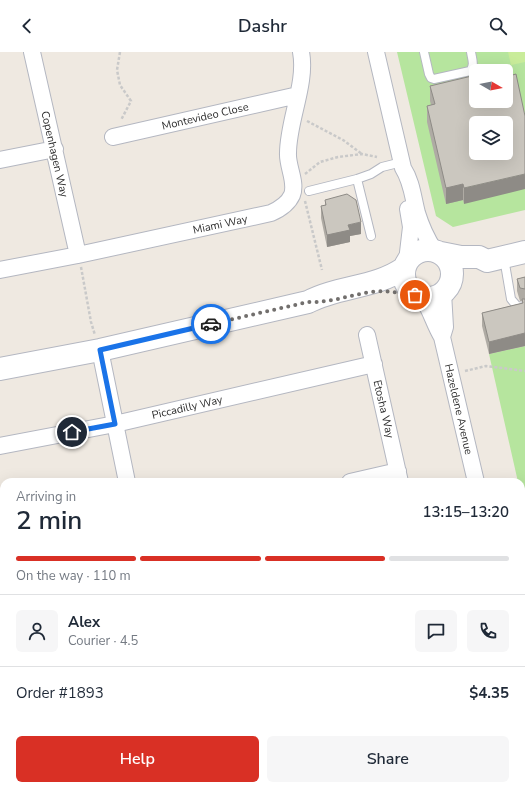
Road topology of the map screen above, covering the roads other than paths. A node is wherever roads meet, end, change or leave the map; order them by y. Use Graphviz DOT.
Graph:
graph roads {
  1 [pos="32,52"];
  2 [pos="301,52"];
  3 [pos="376,52"];
  4 [pos="424,52"];
  5 [pos="471,52"];
  6 [pos="298,95"];
  7 [pos="113,137"];
  8 [pos="54,149"];
  9 [pos="0,160"];
  10 [pos="403,165"];
  11 [pos="357,180"];
  12 [pos="309,191"];
  13 [pos="371,236"];
  14 [pos="437,252"];
  15 [pos="525,252"];
  16 [pos="78,255"];
  17 [pos="495,259"];
  18 [pos="406,264"];
  19 [pos="0,270"];
  20 [pos="446,290"];
  21 [pos="419,296"];
  22 [pos="308,302"];
  23 [pos="525,307"];
  24 [pos="367,335"];
  25 [pos="442,337"];
  26 [pos="100,350"];
  27 [pos="374,364"];
  28 [pos="0,369"];
  29 [pos="115,424"];
  30 [pos="0,446"];
  31 [pos="399,476"];
  32 [pos="126,478"];
  33 [pos="383,478"];
  34 [pos="475,478"];
  1 -- 8 [label="street, Copenhagen Way"];
  2 -- 6 [label="street, Miami Way"];
  3 -- 10 [label="street"];
  4 -- 5 [label="lane"];
  6 -- 7 [label="street, Montevideo Close"];
  6 -- 16 [label="street, Miami Way"];
  8 -- 9 [label="street"];
  8 -- 16 [label="street, Copenhagen Way"];
  10 -- 11 [label="lane"];
  10 -- 14 [label="street"];
  10 -- 18 [label="street"];
  11 -- 12 [label="lane"];
  11 -- 13 [label="lane"];
  14 -- 17 [label="street"];
  14 -- 18 [label="street"];
  14 -- 20 [label="street"];
  15 -- 17 [label="street"];
  16 -- 19 [label="street, Miami Way"];
  17 -- 20 [label="street"];
  17 -- 23 [label="lane"];
  18 -- 21 [label="street"];
  18 -- 22 [label="street"];
  20 -- 21 [label="street"];
  20 -- 25 [label="street, Hazeldene Avenue"];
  21 -- 22 [label="street"];
  21 -- 25 [label="street, Hazeldene Avenue"];
  22 -- 26 [label="street"];
  24 -- 27 [label="street, Etosha Way"];
  25 -- 34 [label="street, Hazeldene Avenue"];
  26 -- 28 [label="street"];
  26 -- 29 [label="street"];
  27 -- 29 [label="street, Piccadilly Way"];
  27 -- 31 [label="street, Etosha Way"];
  29 -- 30 [label="street, Piccadilly Way"];
  29 -- 32 [label="street"];
  31 -- 33 [label="street"];
}
